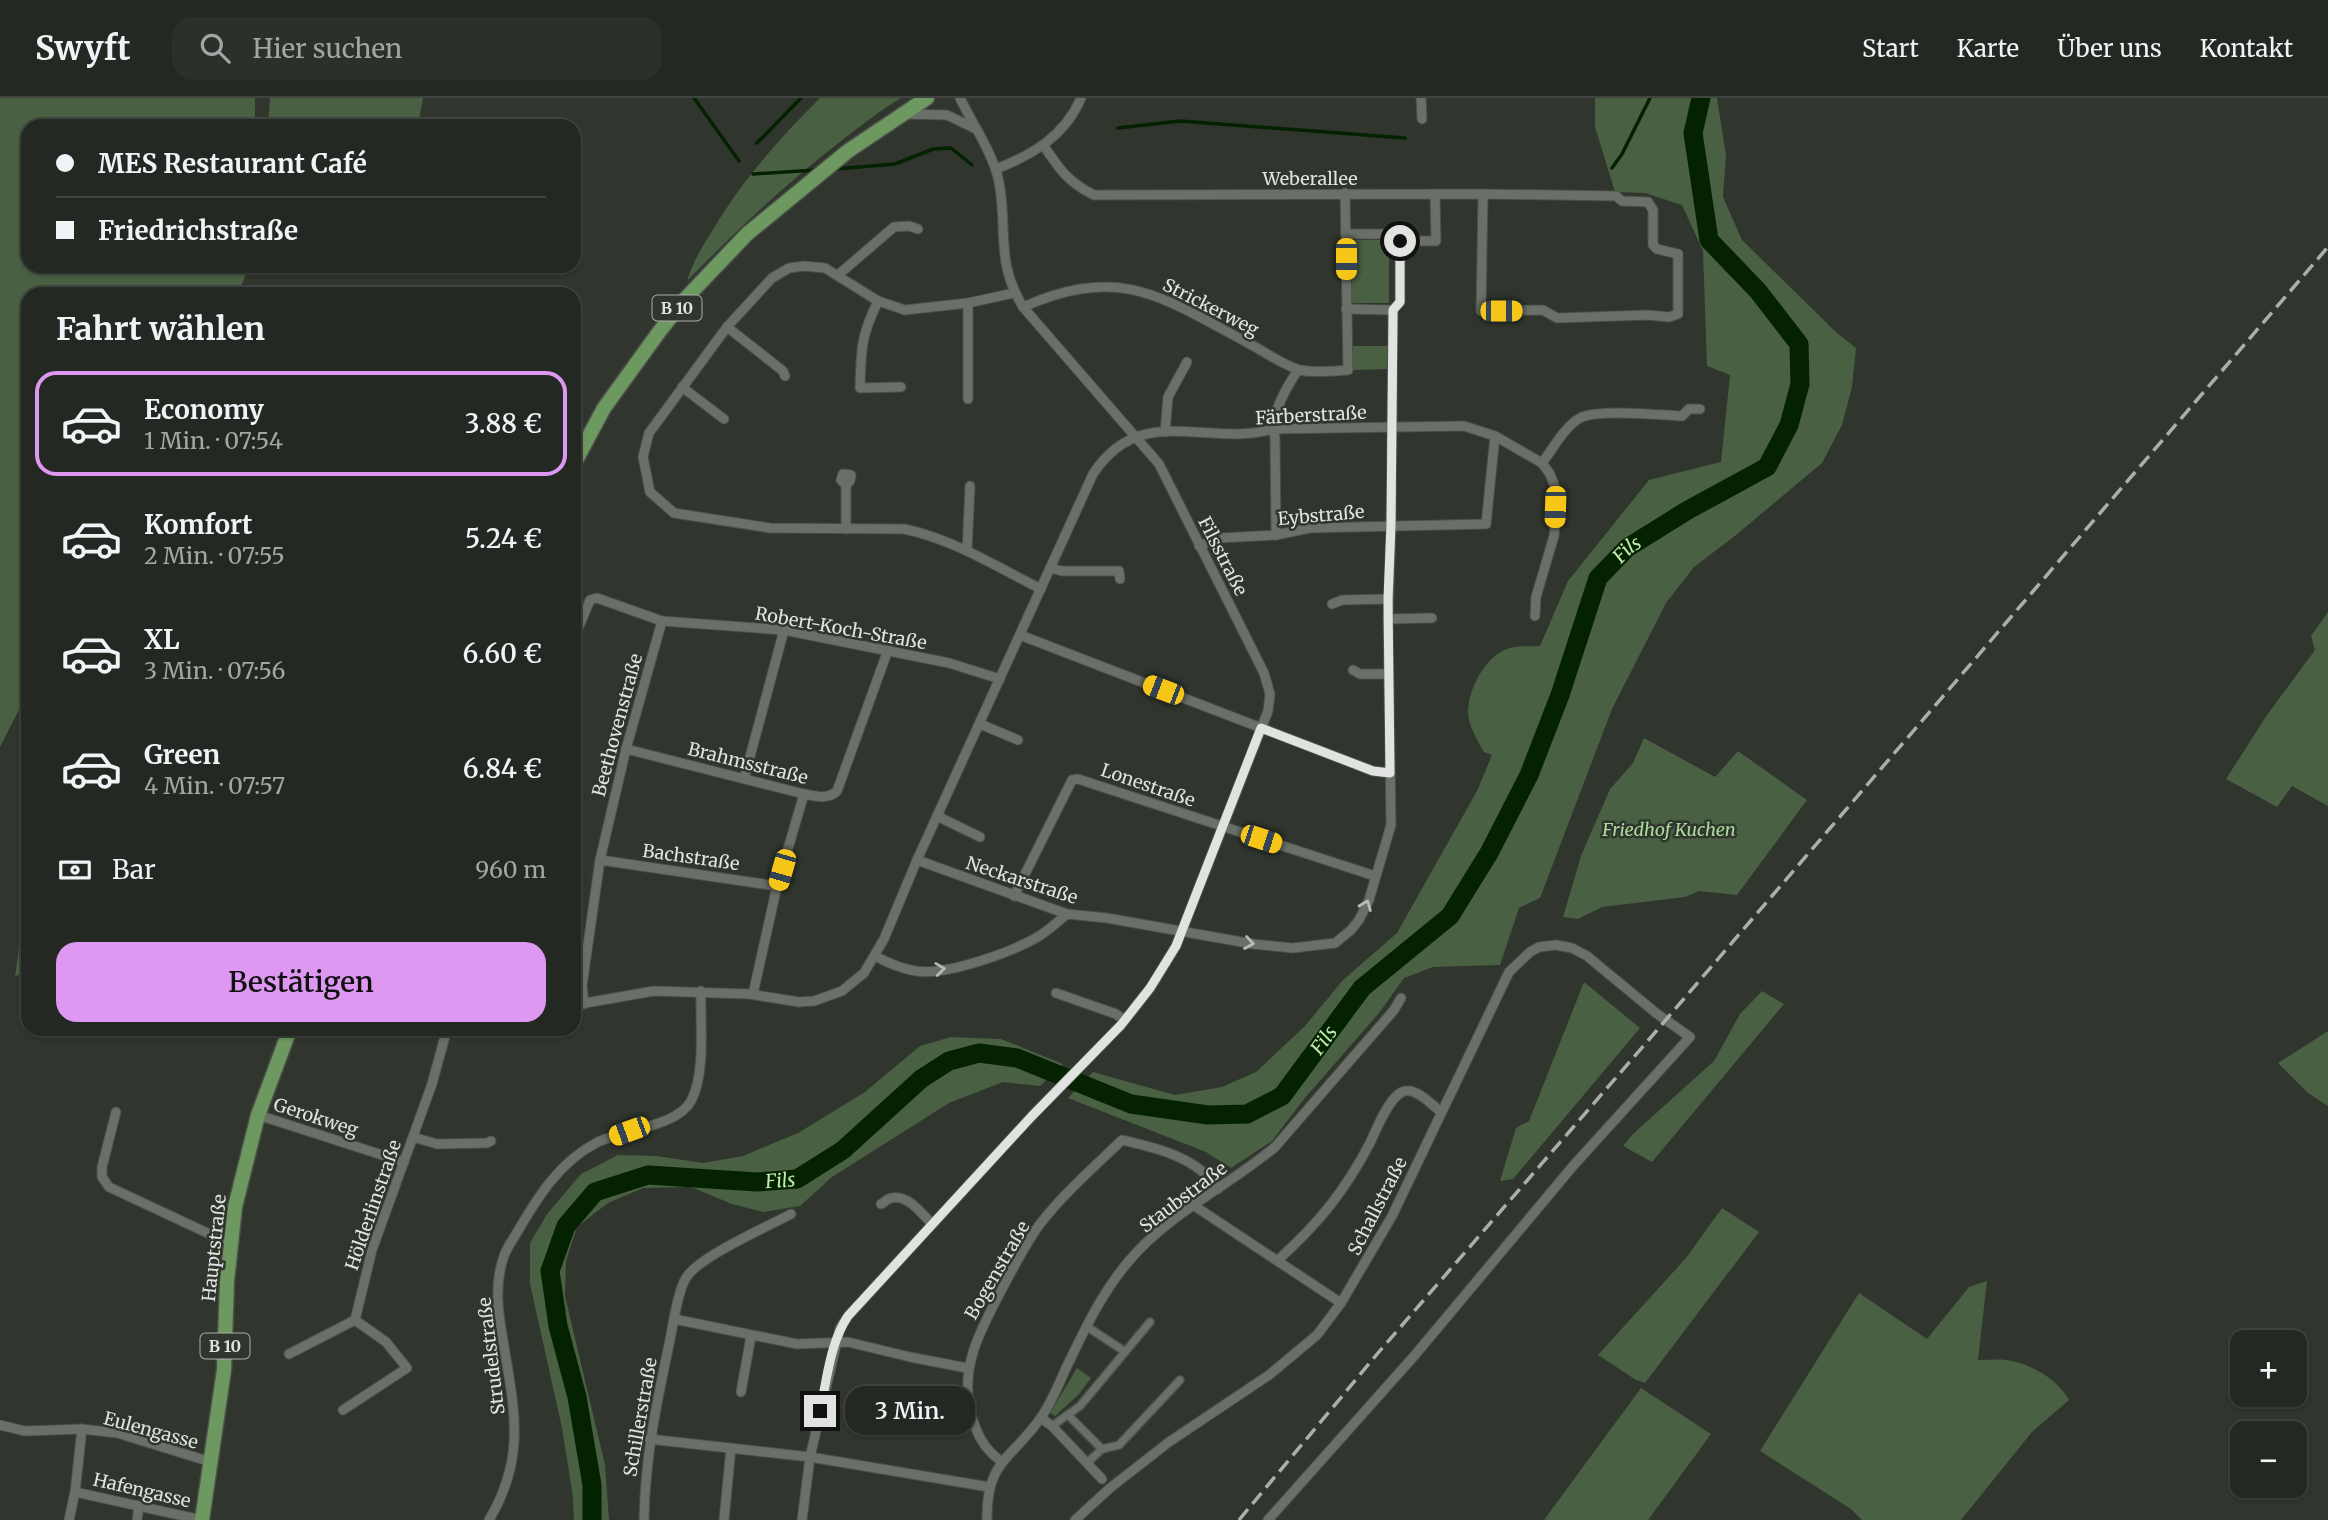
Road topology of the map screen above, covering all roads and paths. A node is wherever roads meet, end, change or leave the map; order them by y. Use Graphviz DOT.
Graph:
graph roads {
  1 [pos="927,98"];
  2 [pos="961,98"];
  3 [pos="1081,98"];
  4 [pos="1421,98"];
  5 [pos="901,115"];
  6 [pos="1422,119"];
  7 [pos="976,130"];
  8 [pos="1044,146"];
  9 [pos="996,169"];
  10 [pos="1345,193"];
  11 [pos="1435,194"];
  12 [pos="1483,194"];
  13 [pos="918,229"];
  14 [pos="1346,234"];
  15 [pos="1400,241"];
  16 [pos="838,275"];
  17 [pos="1014,293"];
  18 [pos="878,301"];
  19 [pos="968,303"];
  20 [pos="1023,307"];
  21 [pos="1346,309"];
  22 [pos="1393,310"];
  23 [pos="727,327"];
  24 [pos="1188,362"];
  25 [pos="1298,370"];
  26 [pos="785,376"];
  27 [pos="682,387"];
  28 [pos="901,387"];
  29 [pos="968,399"];
  30 [pos="1700,409"];
  31 [pos="724,419"];
  32 [pos="1392,427"];
  33 [pos="1272,429"];
  34 [pos="1165,432"];
  35 [pos="1137,435"];
  36 [pos="1495,436"];
  37 [pos="581,451"];
  38 [pos="1542,463"];
  39 [pos="846,485"];
  40 [pos="970,486"];
  41 [pos="1391,525"];
  42 [pos="846,529"];
  43 [pos="1276,535"];
  44 [pos="1199,546"];
  45 [pos="967,551"];
  46 [pos="1050,568"];
  47 [pos="1120,579"];
  48 [pos="1041,589"];
  49 [pos="1388,599"];
  50 [pos="1332,604"];
  51 [pos="1535,616"];
  52 [pos="1432,618"];
  53 [pos="1388,619"];
  54 [pos="581,621"];
  55 [pos="662,621"];
  56 [pos="784,630"];
  57 [pos="1020,635"];
  58 [pos="888,650"];
  59 [pos="1353,670"];
  60 [pos="1388,674"];
  61 [pos="1000,679"];
  62 [pos="980,723"];
  63 [pos="1261,728"];
  64 [pos="1018,740"];
  65 [pos="626,749"];
  66 [pos="1390,773"];
  67 [pos="744,779"];
  68 [pos="804,794"];
  69 [pos="937,816"];
  70 [pos="1223,827"];
  71 [pos="980,837"];
  72 [pos="600,860"];
  73 [pos="917,860"];
  74 [pos="1376,876"];
  75 [pos="777,886"];
  76 [pos="1014,895"];
  77 [pos="1067,915"];
  78 [pos="1182,930"];
  79 [pos="875,956"];
  80 [pos="701,991"];
  81 [pos="581,992"];
  82 [pos="1056,993"];
  83 [pos="753,994"];
  84 [pos="1401,998"];
  85 [pos="581,1005"];
  86 [pos="1124,1020"];
  87 [pos="286,1036"];
  88 [pos="445,1036"];
  89 [pos="1440,1111"];
  90 [pos="116,1112"];
  91 [pos="258,1115"];
  92 [pos="413,1136"];
  93 [pos="491,1141"];
  94 [pos="404,1161"];
  95 [pos="1218,1189"];
  96 [pos="881,1204"];
  97 [pos="1193,1205"];
  98 [pos="790,1214"];
  99 [pos="932,1224"];
  100 [pos="230,1241"];
  101 [pos="1278,1260"];
  102 [pos="1341,1303"];
  103 [pos="674,1319"];
  104 [pos="355,1320"];
  105 [pos="1150,1322"];
  106 [pos="1086,1326"];
  107 [pos="751,1336"];
  108 [pos="835,1341"];
  109 [pos="1124,1351"];
  110 [pos="289,1354"];
  111 [pos="967,1368"];
  112 [pos="1180,1380"];
  113 [pos="741,1392"];
  114 [pos="343,1410"];
  115 [pos="1068,1415"];
  116 [pos="1041,1418"];
  117 [pos="0,1424"];
  118 [pos="1052,1426"];
  119 [pos="82,1429"];
  120 [pos="649,1439"];
  121 [pos="732,1448"];
  122 [pos="1102,1449"];
  123 [pos="810,1457"];
  124 [pos="1002,1461"];
  125 [pos="211,1462"];
  126 [pos="1087,1463"];
  127 [pos="1102,1479"];
  128 [pos="989,1487"];
  129 [pos="75,1492"];
  130 [pos="139,1506"];
  131 [pos="69,1520"];
  132 [pos="137,1520"];
  133 [pos="202,1520"];
  134 [pos="489,1520"];
  135 [pos="644,1520"];
  136 [pos="724,1520"];
  137 [pos="802,1520"];
  138 [pos="987,1520"];
  139 [pos="1075,1520"];
  140 [pos="1268,1520"];
  1 -- 5 [label="main road, B 10"];
  2 -- 7 [label="street, Filsstraße"];
  3 -- 8 [label="street"];
  4 -- 6 [label="street"];
  5 -- 7 [label="street"];
  5 -- 37 [label="main road, B 10"];
  7 -- 9 [label="street, Filsstraße"];
  8 -- 9 [label="street"];
  8 -- 10 [label="street, Weberallee"];
  9 -- 17 [label="street, Filsstraße"];
  10 -- 11 [label="street, Weberallee"];
  10 -- 14 [label="street"];
  11 -- 12 [label="street, Weberallee"];
  11 -- 15 [label="street"];
  12 -- 12 [label="street, Weberallee"];
  13 -- 16 [label="street"];
  14 -- 15 [label="street"];
  14 -- 21 [label="street"];
  15 -- 22 [label="street, Neckarstraße"];
  16 -- 18 [label="street"];
  16 -- 23 [label="street"];
  17 -- 19 [label="street"];
  17 -- 20 [label="street, Filsstraße"];
  18 -- 19 [label="street"];
  18 -- 28 [label="street"];
  19 -- 29 [label="street"];
  20 -- 25 [label="street, Strickerweg"];
  20 -- 35 [label="street, Filsstraße"];
  21 -- 22 [label="street"];
  21 -- 25 [label="street"];
  22 -- 32 [label="street, Neckarstraße"];
  23 -- 26 [label="street"];
  23 -- 27 [label="street"];
  24 -- 34 [label="street"];
  25 -- 33 [label="street"];
  27 -- 31 [label="street"];
  27 -- 42 [label="street"];
  30 -- 38 [label="street"];
  32 -- 33 [label="street, Färberstraße"];
  32 -- 36 [label="street, Färberstraße"];
  32 -- 41 [label="street, Neckarstraße"];
  33 -- 34 [label="street, Färberstraße"];
  33 -- 43 [label="street"];
  34 -- 35 [label="street, Färberstraße"];
  35 -- 44 [label="street, Filsstraße"];
  35 -- 46 [label="street"];
  36 -- 38 [label="street, Färberstraße"];
  36 -- 41 [label="street, Eybstraße"];
  38 -- 51 [label="street"];
  39 -- 42 [label="street"];
  40 -- 45 [label="street"];
  41 -- 43 [label="street, Eybstraße"];
  41 -- 49 [label="street, Neckarstraße"];
  42 -- 45 [label="street"];
  43 -- 44 [label="street, Eybstraße"];
  44 -- 63 [label="street, Filsstraße"];
  45 -- 48 [label="street"];
  46 -- 47 [label="street"];
  46 -- 48 [label="street"];
  48 -- 57 [label="street"];
  49 -- 50 [label="street"];
  49 -- 53 [label="street, Neckarstraße"];
  52 -- 53 [label="street"];
  53 -- 60 [label="street, Neckarstraße"];
  54 -- 55 [label="street, Robert-Koch-Straße"];
  55 -- 56 [label="street, Robert-Koch-Straße"];
  55 -- 65 [label="street, Beethovenstraße"];
  56 -- 58 [label="street, Robert-Koch-Straße"];
  56 -- 67 [label="street"];
  57 -- 61 [label="street"];
  57 -- 63 [label="street"];
  58 -- 61 [label="street, Robert-Koch-Straße"];
  58 -- 68 [label="street, Brahmsstraße"];
  59 -- 60 [label="street"];
  60 -- 66 [label="street, Neckarstraße"];
  61 -- 62 [label="street"];
  62 -- 64 [label="street"];
  62 -- 69 [label="street"];
  63 -- 66 [label="street"];
  63 -- 70 [label="street, Filsstraße"];
  65 -- 67 [label="street, Brahmsstraße"];
  65 -- 72 [label="street, Beethovenstraße"];
  66 -- 74 [label="street, Neckarstraße"];
  67 -- 68 [label="street, Brahmsstraße"];
  68 -- 75 [label="street"];
  69 -- 71 [label="street"];
  69 -- 73 [label="street"];
  70 -- 74 [label="street, Lonestraße"];
  70 -- 76 [label="street, Lonestraße"];
  70 -- 78 [label="street, Filsstraße"];
  72 -- 75 [label="street, Bachstraße"];
  72 -- 81 [label="street, Beethovenstraße"];
  73 -- 76 [label="street, Neckarstraße"];
  73 -- 79 [label="street"];
  78 -- 74 [label="street, Neckarstraße, one-way"];
  75 -- 83 [label="street"];
  76 -- 77 [label="street, Neckarstraße"];
  77 -- 78 [label="street, Neckarstraße"];
  79 -- 77 [label="street, one-way"];
  78 -- 86 [label="street, Filsstraße"];
  79 -- 83 [label="street"];
  80 -- 83 [label="street"];
  80 -- 85 [label="street"];
  80 -- 134 [label="street, Strudelstraße"];
  82 -- 86 [label="street"];
  84 -- 95 [label="street, Staubstraße"];
  86 -- 99 [label="street, Filsstraße"];
  87 -- 91 [label="main road, Hauptstraße / B 10"];
  88 -- 92 [label="street, Hölderlinstraße"];
  89 -- 101 [label="street"];
  89 -- 102 [label="street, Schallstraße"];
  89 -- 140 [label="street, Schallstraße"];
  90 -- 100 [label="street"];
  91 -- 94 [label="street, Gerokweg"];
  91 -- 100 [label="main road, Hauptstraße / B 10"];
  92 -- 93 [label="street"];
  92 -- 94 [label="street, Hölderlinstraße"];
  94 -- 104 [label="street, Hölderlinstraße"];
  95 -- 97 [label="street, Staubstraße"];
  95 -- 111 [label="street, Bogenstraße"];
  96 -- 99 [label="street"];
  97 -- 101 [label="street"];
  97 -- 106 [label="street, Staubstraße"];
  98 -- 103 [label="street, Schillerstraße"];
  99 -- 108 [label="street, Filsstraße"];
  100 -- 125 [label="main road, Hauptstraße / B 10"];
  101 -- 102 [label="street"];
  102 -- 139 [label="street, Schallstraße"];
  103 -- 107 [label="street"];
  103 -- 120 [label="street, Schillerstraße"];
  104 -- 110 [label="street"];
  104 -- 114 [label="street"];
  105 -- 109 [label="street"];
  106 -- 109 [label="street"];
  106 -- 116 [label="street, Staubstraße"];
  107 -- 108 [label="street"];
  107 -- 113 [label="street"];
  108 -- 111 [label="street"];
  108 -- 123 [label="street, Filsstraße"];
  109 -- 115 [label="street"];
  111 -- 124 [label="street, Bogenstraße"];
  112 -- 122 [label="street"];
  115 -- 118 [label="street"];
  115 -- 122 [label="street"];
  116 -- 118 [label="street"];
  116 -- 124 [label="street, Staubstraße"];
  117 -- 119 [label="street, Eulengasse"];
  118 -- 126 [label="street"];
  119 -- 125 [label="street, Eulengasse"];
  119 -- 129 [label="street"];
  120 -- 121 [label="street"];
  120 -- 135 [label="street, Schillerstraße"];
  121 -- 123 [label="street"];
  121 -- 136 [label="street"];
  122 -- 126 [label="street"];
  123 -- 128 [label="street"];
  123 -- 137 [label="street, Filsstraße"];
  124 -- 128 [label="street, Staubstraße"];
  125 -- 133 [label="main road, Hauptstraße / B 10"];
  126 -- 127 [label="street"];
  128 -- 138 [label="street, Staubstraße"];
  129 -- 130 [label="street, Hafengasse"];
  129 -- 131 [label="street"];
  130 -- 132 [label="street"];
  130 -- 133 [label="street, Hafengasse"];
}
